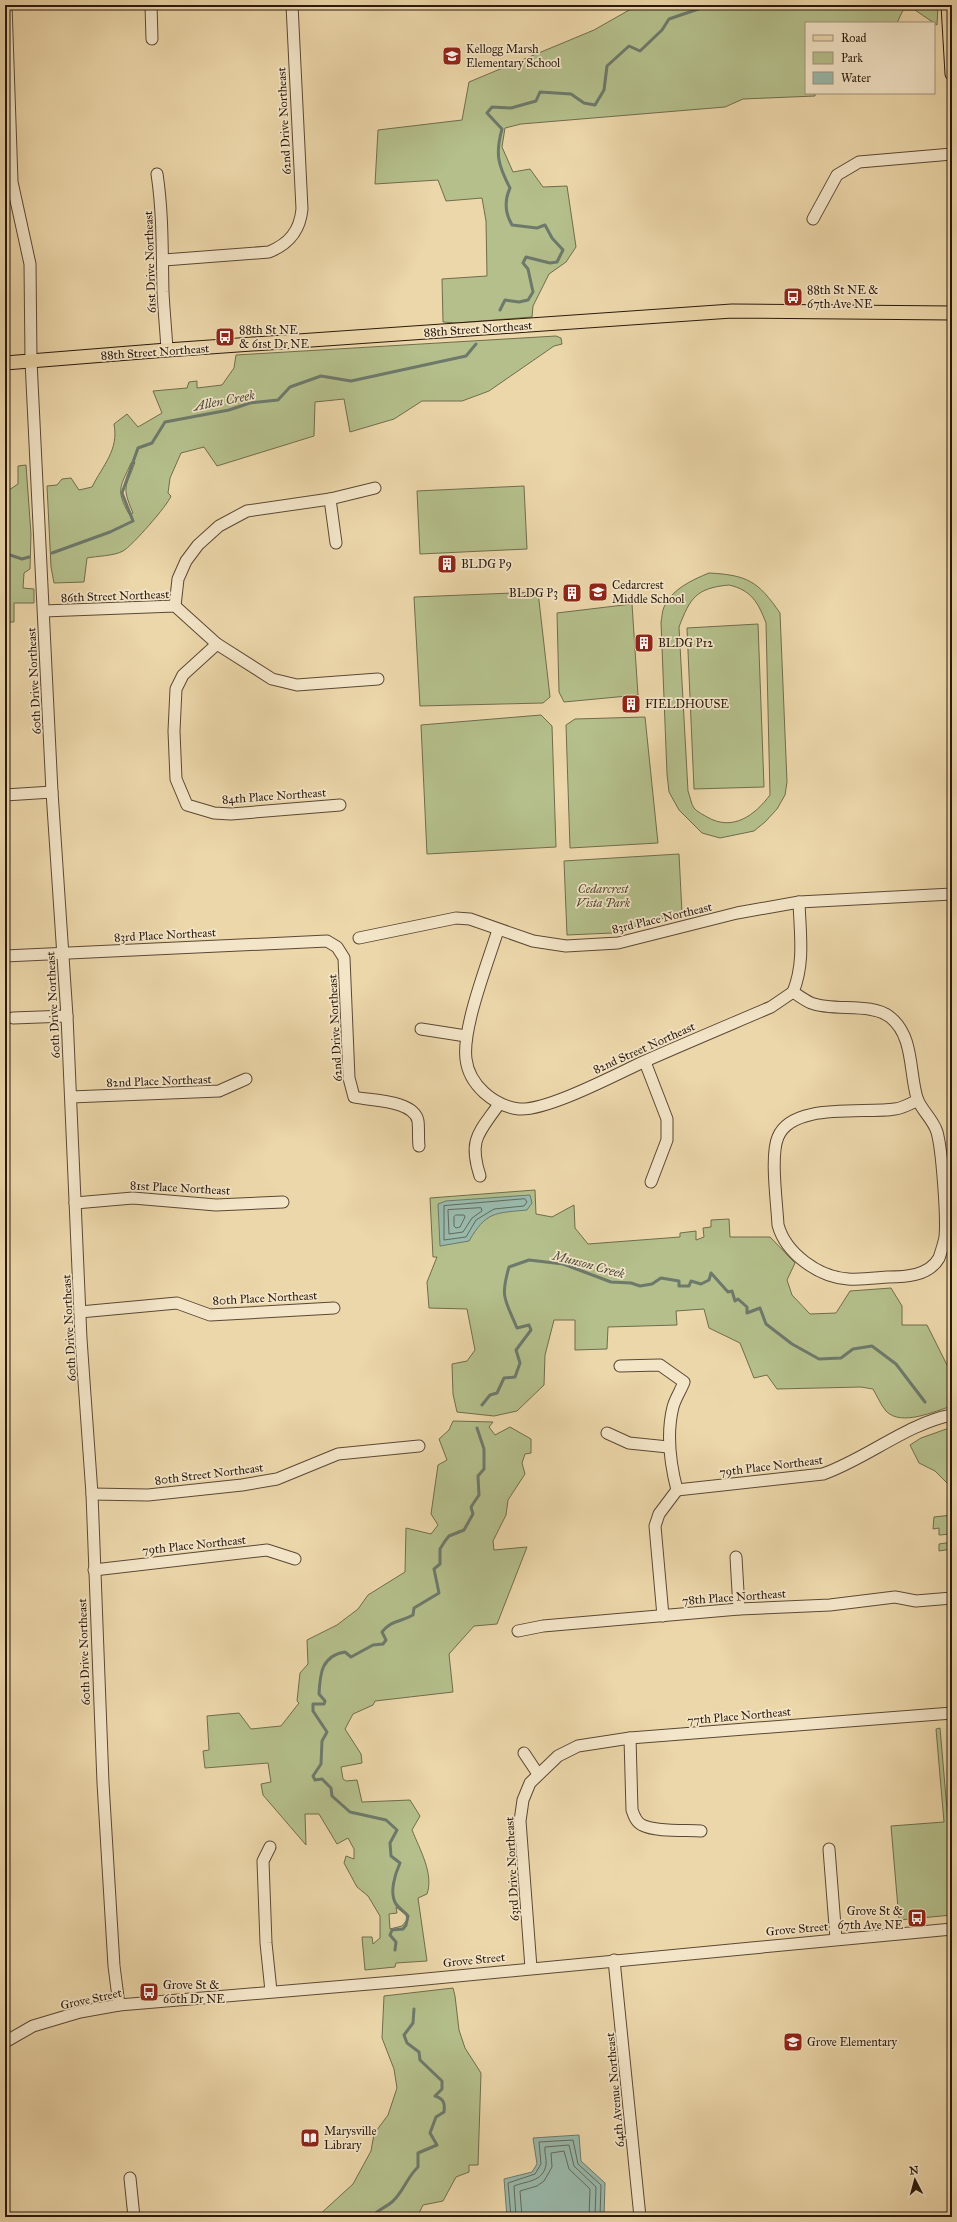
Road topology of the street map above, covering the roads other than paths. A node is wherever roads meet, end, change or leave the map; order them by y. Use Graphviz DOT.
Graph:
graph roads {
  1 [pos="6,5"];
  2 [pos="151,5"];
  3 [pos="292,5"];
  4 [pos="948,8"];
  5 [pos="152,39"];
  6 [pos="952,74"];
  7 [pos="952,154"];
  8 [pos="157,174"];
  9 [pos="813,219"];
  10 [pos="164,260"];
  11 [pos="952,313"];
  12 [pos="167,350"];
  13 [pos="31,362"];
  14 [pos="5,363"];
  15 [pos="376,488"];
  16 [pos="330,498"];
  17 [pos="336,543"];
  18 [pos="175,606"];
  19 [pos="44,612"];
  20 [pos="217,644"];
  21 [pos="378,679"];
  22 [pos="52,792"];
  23 [pos="5,795"];
  24 [pos="340,805"];
  25 [pos="952,894"];
  26 [pos="799,902"];
  27 [pos="498,930"];
  28 [pos="359,938"];
  29 [pos="326,941"];
  30 [pos="63,953"];
  31 [pos="5,956"];
  32 [pos="792,992"];
  33 [pos="67,1016"];
  34 [pos="13,1018"];
  35 [pos="422,1029"];
  36 [pos="466,1036"];
  37 [pos="645,1062"];
  38 [pos="246,1079"];
  39 [pos="71,1097"];
  40 [pos="918,1100"];
  41 [pos="499,1104"];
  42 [pos="419,1146"];
  43 [pos="480,1176"];
  44 [pos="651,1182"];
  45 [pos="284,1202"];
  46 [pos="76,1203"];
  47 [pos="948,1208"];
  48 [pos="334,1308"];
  49 [pos="80,1312"];
  50 [pos="620,1366"];
  51 [pos="952,1415"];
  52 [pos="607,1433"];
  53 [pos="420,1446"];
  54 [pos="668,1447"];
  55 [pos="677,1490"];
  56 [pos="92,1494"];
  57 [pos="736,1556"];
  58 [pos="295,1559"];
  59 [pos="94,1570"];
  60 [pos="952,1598"];
  61 [pos="739,1609"];
  62 [pos="663,1616"];
  63 [pos="518,1631"];
  64 [pos="952,1713"];
  65 [pos="630,1738"];
  66 [pos="524,1753"];
  67 [pos="538,1774"];
  68 [pos="701,1831"];
  69 [pos="270,1847"];
  70 [pos="829,1849"];
  71 [pos="952,1929"];
  72 [pos="836,1939"];
  73 [pos="614,1960"];
  74 [pos="531,1968"];
  75 [pos="271,1991"];
  76 [pos="119,2004"];
  77 [pos="5,2042"];
  78 [pos="130,2178"];
  79 [pos="134,2217"];
  80 [pos="640,2217"];
  1 -- 13 [label="street, 60th Drive Northeast"];
  2 -- 5 [label="street"];
  3 -- 10 [label="street, 62nd Drive Northeast"];
  4 -- 6 [label="main road"];
  7 -- 9 [label="street"];
  8 -- 10 [label="street, 61st Drive Northeast"];
  10 -- 12 [label="street, 61st Drive Northeast"];
  11 -- 12 [label="main road, 88th Street Northeast"];
  12 -- 13 [label="main road, 88th Street Northeast"];
  13 -- 14 [label="main road, 88th Street Northeast"];
  13 -- 19 [label="street, 60th Drive Northeast"];
  15 -- 16 [label="street"];
  16 -- 17 [label="street"];
  16 -- 18 [label="street"];
  18 -- 19 [label="street, 86th Street Northeast"];
  18 -- 20 [label="street, 86th Street Northeast"];
  19 -- 22 [label="street, 60th Drive Northeast"];
  20 -- 21 [label="street, 86th Street Northeast"];
  20 -- 24 [label="street, 84th Place Northeast"];
  22 -- 23 [label="street"];
  22 -- 30 [label="street, 60th Drive Northeast"];
  25 -- 26 [label="street, 83rd Place Northeast"];
  26 -- 27 [label="street, 83rd Place Northeast"];
  26 -- 32 [label="street"];
  27 -- 28 [label="street, 83rd Place Northeast"];
  27 -- 36 [label="street"];
  29 -- 30 [label="street, 83rd Place Northeast"];
  29 -- 42 [label="street, 62nd Drive Northeast"];
  30 -- 31 [label="street, 83rd Place Northeast"];
  30 -- 33 [label="street, 60th Drive Northeast"];
  32 -- 37 [label="street, 82nd Street Northeast"];
  32 -- 40 [label="street"];
  33 -- 34 [label="street"];
  33 -- 39 [label="street, 60th Drive Northeast"];
  35 -- 36 [label="street"];
  36 -- 41 [label="street"];
  37 -- 41 [label="street, 82nd Street Northeast"];
  37 -- 44 [label="street"];
  38 -- 39 [label="street, 82nd Place Northeast"];
  39 -- 46 [label="street, 60th Drive Northeast"];
  40 -- 47 [label="street"];
  40 -- 47 [label="street"];
  41 -- 43 [label="street"];
  45 -- 46 [label="street, 81st Place Northeast"];
  46 -- 49 [label="street, 60th Drive Northeast"];
  48 -- 49 [label="street, 80th Place Northeast"];
  49 -- 56 [label="street, 60th Drive Northeast"];
  50 -- 54 [label="street"];
  51 -- 55 [label="street, 79th Place Northeast"];
  52 -- 54 [label="street"];
  53 -- 56 [label="street, 80th Street Northeast"];
  54 -- 55 [label="street"];
  55 -- 62 [label="street"];
  56 -- 59 [label="street, 60th Drive Northeast"];
  57 -- 61 [label="street"];
  58 -- 59 [label="street, 79th Place Northeast"];
  59 -- 76 [label="street, 60th Drive Northeast"];
  60 -- 61 [label="street, 78th Place Northeast"];
  61 -- 62 [label="street, 78th Place Northeast"];
  62 -- 63 [label="street, 78th Place Northeast"];
  64 -- 65 [label="street, 77th Place Northeast"];
  65 -- 67 [label="street, 77th Place Northeast"];
  65 -- 68 [label="street"];
  66 -- 67 [label="street"];
  67 -- 74 [label="street, 63rd Drive Northeast"];
  69 -- 75 [label="street"];
  70 -- 72 [label="street"];
  71 -- 72 [label="street, Grove Street"];
  72 -- 73 [label="street, Grove Street"];
  73 -- 74 [label="street, Grove Street"];
  73 -- 80 [label="street, 64th Avenue Northeast"];
  74 -- 75 [label="street, Grove Street"];
  75 -- 76 [label="street, Grove Street"];
  76 -- 77 [label="street, Grove Street"];
  78 -- 79 [label="street"];
}
